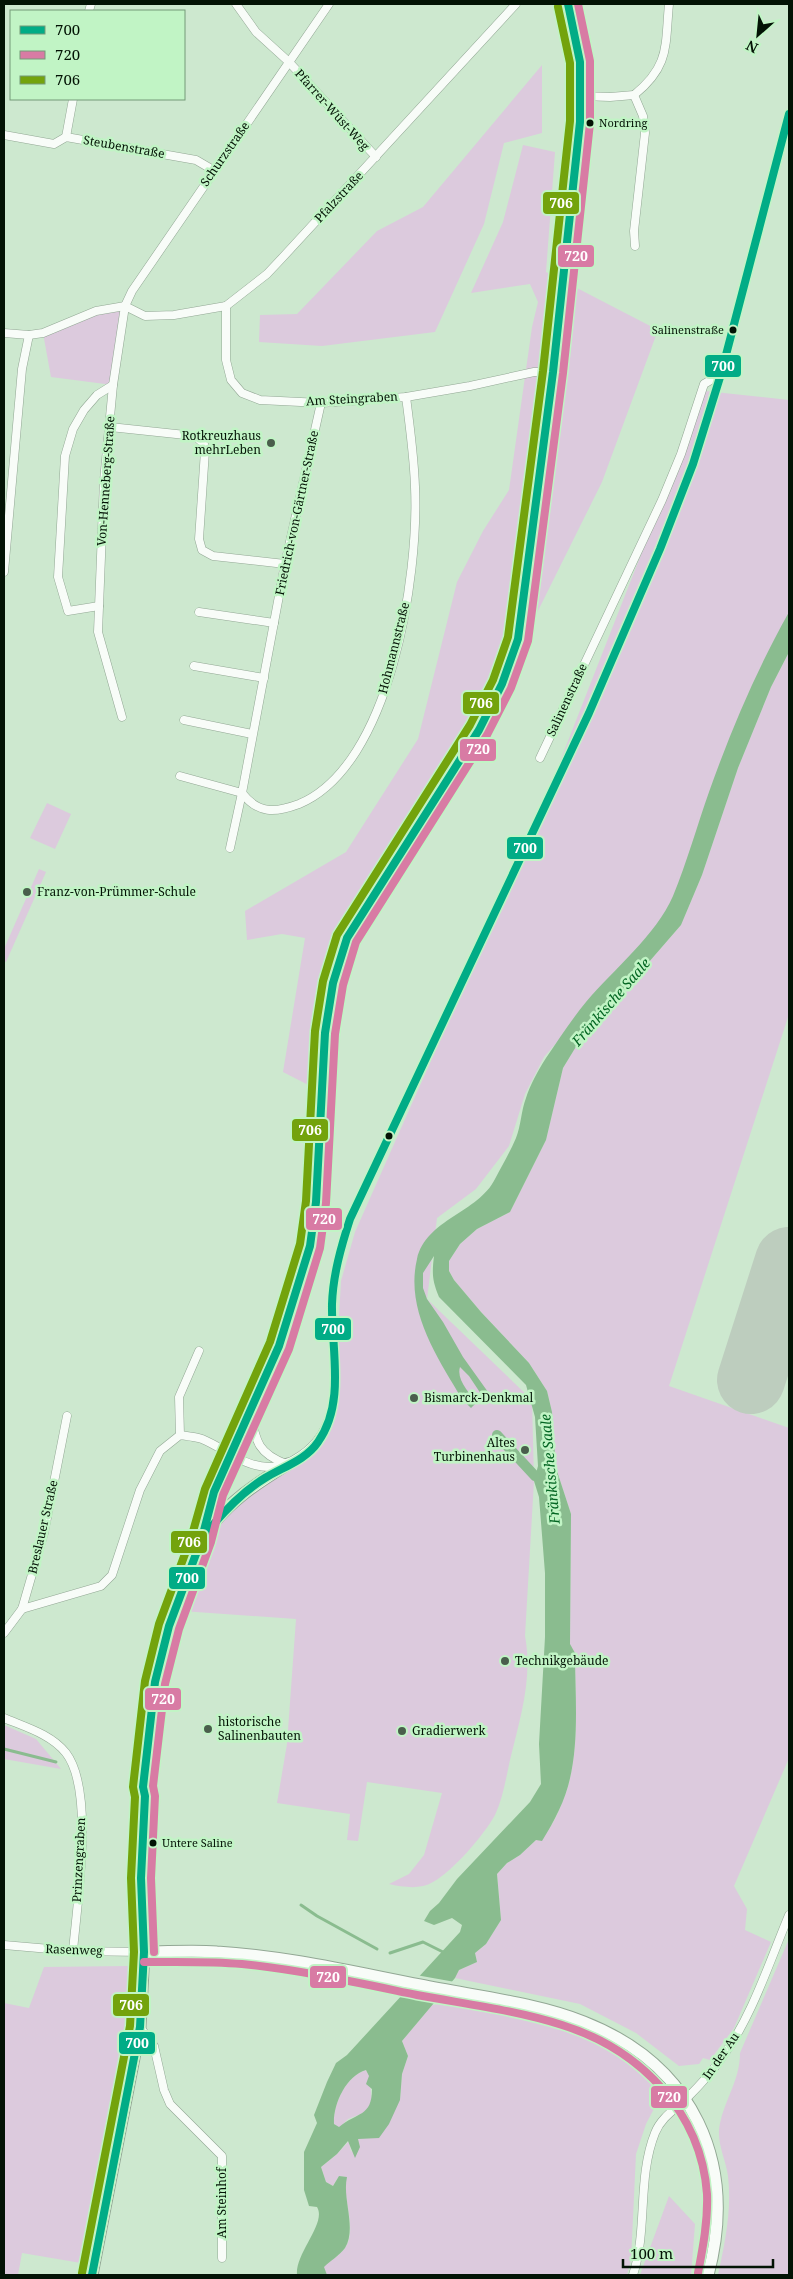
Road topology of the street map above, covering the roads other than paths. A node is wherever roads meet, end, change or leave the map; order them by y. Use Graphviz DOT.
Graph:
graph roads {
  1 [pos="236,4"];
  2 [pos="329,4"];
  3 [pos="516,4"];
  4 [pos="568,4"];
  5 [pos="669,4"];
  6 [pos="289,62"];
  7 [pos="634,95"];
  8 [pos="582,96"];
  9 [pos="73,100"];
  10 [pos="789,114"];
  11 [pos="4,135"];
  12 [pos="66,138"];
  13 [pos="376,157"];
  14 [pos="213,170"];
  15 [pos="635,246"];
  16 [pos="125,306"];
  17 [pos="226,306"];
  18 [pos="4,333"];
  19 [pos="29,335"];
  20 [pos="553,372"];
  21 [pos="721,374"];
  22 [pos="113,385"];
  23 [pos="406,396"];
  24 [pos="321,403"];
  25 [pos="110,427"];
  26 [pos="285,564"];
  27 [pos="4,572"];
  28 [pos="99,606"];
  29 [pos="199,612"];
  30 [pos="274,623"];
  31 [pos="194,666"];
  32 [pos="264,678"];
  33 [pos="122,717"];
  34 [pos="184,720"];
  35 [pos="252,734"];
  36 [pos="540,758"];
  37 [pos="180,776"];
  38 [pos="242,793"];
  39 [pos="230,848"];
  40 [pos="199,1351"];
  41 [pos="250,1412"];
  42 [pos="67,1416"];
  43 [pos="180,1435"];
  44 [pos="231,1455"];
  45 [pos="288,1464"];
  46 [pos="202,1538"];
  47 [pos="22,1609"];
  48 [pos="4,1633"];
  49 [pos="4,1718"];
  50 [pos="789,1915"];
  51 [pos="4,1944"];
  52 [pos="73,1951"];
  53 [pos="144,1952"];
  54 [pos="140,2027"];
  55 [pos="686,2099"];
  56 [pos="222,2258"];
  57 [pos="92,2275"];
  58 [pos="633,2275"];
  59 [pos="708,2275"];
  1 -- 6 [label="street, Pfarrer-Wüst-Weg"];
  2 -- 6 [label="street, Schurzstraße"];
  3 -- 13 [label="street, Pfalzstraße"];
  4 -- 8 [label="main road"];
  5 -- 7 [label="street"];
  6 -- 13 [label="street, Pfarrer-Wüst-Weg"];
  6 -- 14 [label="street, Schurzstraße"];
  7 -- 8 [label="street"];
  7 -- 15 [label="street"];
  8 -- 20 [label="main road"];
  9 -- 12 [label="street"];
  10 -- 21 [label="street, Salinenstraße"];
  11 -- 12 [label="street, Steubenstraße"];
  12 -- 14 [label="street, Steubenstraße"];
  13 -- 17 [label="street, Pfalzstraße"];
  14 -- 16 [label="street, Schurzstraße"];
  16 -- 17 [label="street, Pfalzstraße"];
  16 -- 19 [label="street"];
  16 -- 22 [label="street, Von-Henneberg-Straße"];
  17 -- 24 [label="street, Am Steingraben"];
  18 -- 19 [label="street"];
  19 -- 27 [label="street"];
  20 -- 23 [label="street, Am Steingraben"];
  20 -- 41 [label="main road"];
  21 -- 36 [label="street, Salinenstraße"];
  21 -- 45 [label="street, Salinenstraße"];
  22 -- 25 [label="street, Von-Henneberg-Straße"];
  22 -- 28 [label="street, Von-Henneberg-Straße"];
  23 -- 24 [label="street, Am Steingraben"];
  23 -- 38 [label="street, Hohmannstraße"];
  24 -- 26 [label="street, Friedrich-von-Gärtner-Straße"];
  25 -- 26 [label="street"];
  25 -- 28 [label="street, Von-Henneberg-Straße"];
  26 -- 30 [label="street, Friedrich-von-Gärtner-Straße"];
  28 -- 33 [label="street, Von-Henneberg-Straße"];
  29 -- 30 [label="street"];
  30 -- 32 [label="street, Friedrich-von-Gärtner-Straße"];
  31 -- 32 [label="street"];
  32 -- 35 [label="street, Friedrich-von-Gärtner-Straße"];
  34 -- 35 [label="street"];
  35 -- 38 [label="street, Friedrich-von-Gärtner-Straße"];
  37 -- 38 [label="street"];
  38 -- 39 [label="street, Friedrich-von-Gärtner-Straße"];
  40 -- 43 [label="street"];
  41 -- 44 [label="main road"];
  41 -- 45 [label="street"];
  42 -- 47 [label="street, Breslauer Straße"];
  43 -- 44 [label="street, Salinenstraße"];
  43 -- 47 [label="street"];
  44 -- 45 [label="street, Salinenstraße"];
  44 -- 46 [label="main road"];
  45 -- 46 [label="main road"];
  46 -- 53 [label="main road"];
  47 -- 48 [label="street, Breslauer Straße"];
  49 -- 52 [label="street, Prinzengraben"];
  50 -- 55 [label="street, In der Au"];
  51 -- 52 [label="street, Rasenweg"];
  52 -- 53 [label="street, Rasenweg"];
  53 -- 54 [label="main road"];
  53 -- 55 [label="main road"];
  54 -- 56 [label="street, Am Steinhof"];
  54 -- 57 [label="main road"];
  55 -- 58 [label="street, In der Au"];
  55 -- 59 [label="main road"];
}
